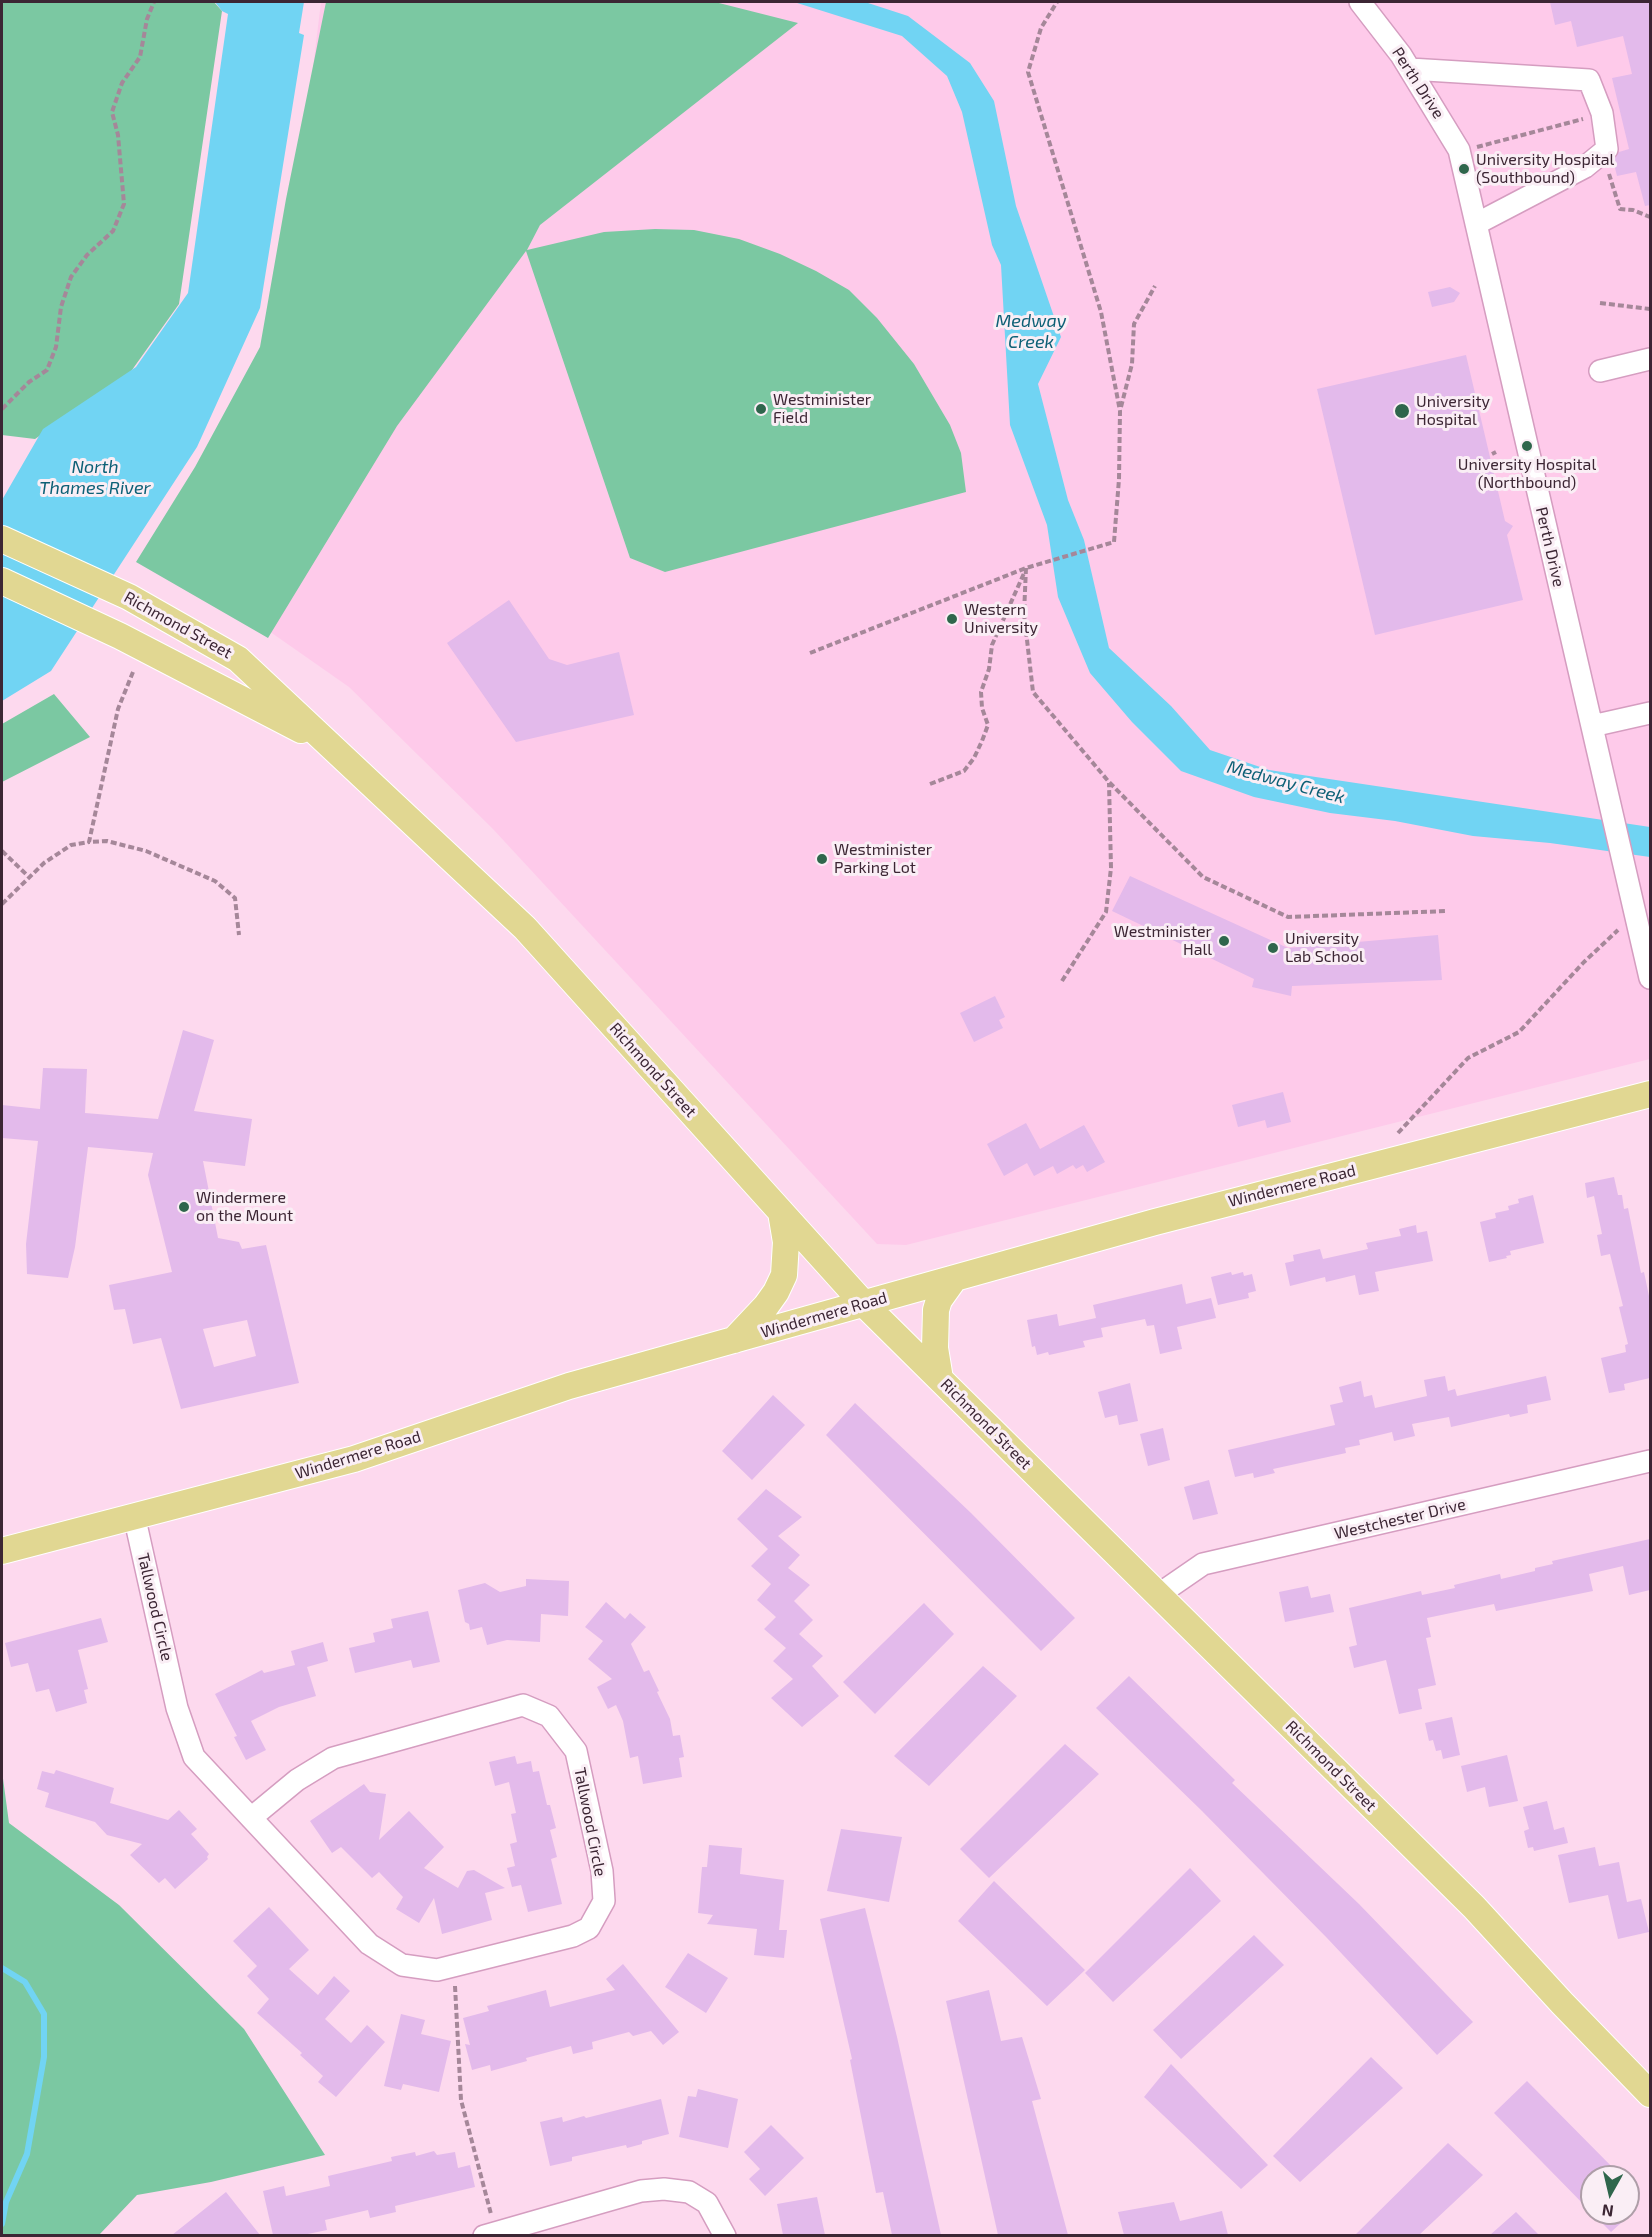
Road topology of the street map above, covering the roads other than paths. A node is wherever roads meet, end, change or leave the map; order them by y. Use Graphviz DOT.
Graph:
graph roads {
  1 [pos="1360,2"];
  2 [pos="1410,69"];
  3 [pos="1476,224"];
  4 [pos="1650,359"];
  5 [pos="1600,371"];
  6 [pos="2,539"];
  7 [pos="2,581"];
  8 [pos="1650,713"];
  9 [pos="1592,726"];
  10 [pos="331,746"];
  11 [pos="1650,978"];
  12 [pos="1650,1094"];
  13 [pos="781,1212"];
  14 [pos="954,1279"];
  15 [pos="864,1304"];
  16 [pos="734,1340"];
  17 [pos="940,1379"];
  18 [pos="1650,1461"];
  19 [pos="134,1515"];
  20 [pos="2,1551"];
  21 [pos="1158,1595"];
  22 [pos="251,1818"];
  23 [pos="1650,2094"];
  24 [pos="490,2234"];
  25 [pos="725,2235"];
  1 -- 2 [label="street, Perth Drive"];
  2 -- 3 [label="street, Perth Drive"];
  2 -- 3 [label="street"];
  3 -- 9 [label="street, Perth Drive"];
  4 -- 5 [label="street"];
  6 -- 10 [label="main road, Richmond Street"];
  7 -- 10 [label="main road, Richmond Street"];
  8 -- 9 [label="street"];
  9 -- 11 [label="street, Perth Drive"];
  10 -- 13 [label="main road, Richmond Street"];
  12 -- 14 [label="main road, Windermere Road"];
  13 -- 15 [label="main road, Richmond Street"];
  13 -- 16 [label="main road"];
  14 -- 15 [label="main road, Windermere Road"];
  14 -- 17 [label="main road"];
  15 -- 16 [label="main road, Windermere Road"];
  15 -- 17 [label="main road, Richmond Street"];
  16 -- 19 [label="main road, Windermere Road"];
  17 -- 21 [label="main road, Richmond Street"];
  18 -- 21 [label="street, Westchester Drive"];
  19 -- 20 [label="main road, Windermere Road"];
  19 -- 22 [label="street, Tallwood Circle"];
  21 -- 23 [label="main road, Richmond Street"];
  22 -- 22 [label="street, Tallwood Circle"];
  24 -- 25 [label="street"];
}
